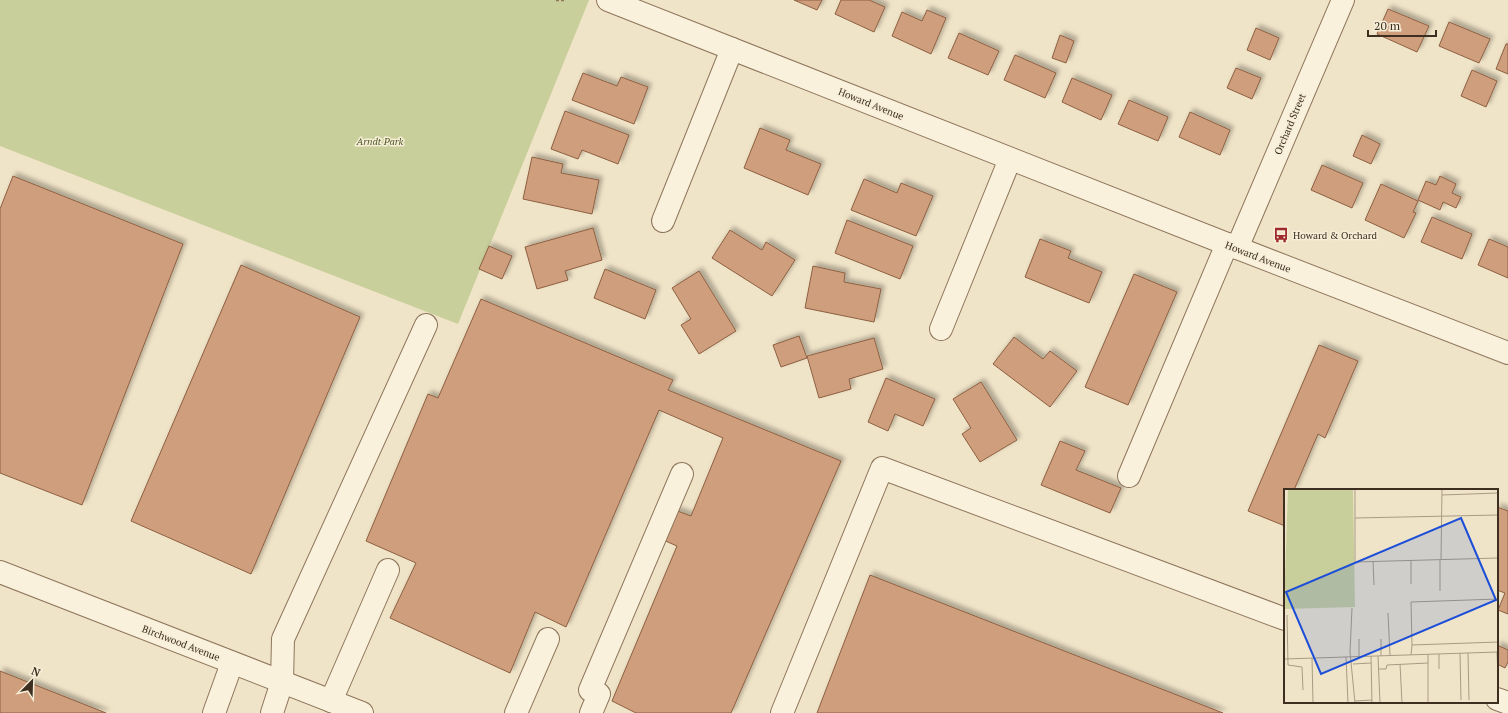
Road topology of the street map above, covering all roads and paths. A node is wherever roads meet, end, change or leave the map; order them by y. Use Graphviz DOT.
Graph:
graph roads {
  1 [pos="556,0"];
  2 [pos="565,0"];
  3 [pos="608,0"];
  4 [pos="1343,0"];
  5 [pos="732,49"];
  6 [pos="1010,159"];
  7 [pos="663,221"];
  8 [pos="1232,246"];
  9 [pos="426,325"];
  10 [pos="941,329"];
  11 [pos="1508,353"];
  12 [pos="682,474"];
  13 [pos="1129,476"];
  14 [pos="388,570"];
  15 [pos="0,572"];
  16 [pos="1284,619"];
  17 [pos="548,639"];
  18 [pos="232,663"];
  19 [pos="282,682"];
  20 [pos="1498,699"];
  21 [pos="331,701"];
  22 [pos="1508,703"];
  23 [pos="214,713"];
  24 [pos="272,713"];
  25 [pos="362,713"];
  26 [pos="516,713"];
  27 [pos="591,713"];
  28 [pos="782,713"];
  1 -- 2 [label="path"];
  3 -- 5 [label="street, Howard Avenue"];
  4 -- 8 [label="street, Orchard Street"];
  5 -- 6 [label="street, Howard Avenue"];
  5 -- 7 [label="street"];
  6 -- 8 [label="street, Howard Avenue"];
  6 -- 10 [label="street"];
  8 -- 11 [label="street, Howard Avenue"];
  8 -- 13 [label="street, Orchard Street"];
  9 -- 19 [label="street"];
  12 -- 27 [label="street"];
  14 -- 21 [label="street"];
  15 -- 18 [label="street, Birchwood Avenue"];
  16 -- 28 [label="street"];
  17 -- 26 [label="street"];
  18 -- 19 [label="street, Birchwood Avenue"];
  18 -- 23 [label="street"];
  19 -- 21 [label="street, Birchwood Avenue"];
  19 -- 24 [label="street"];
  20 -- 22 [label="street"];
  21 -- 25 [label="street, Birchwood Avenue"];
}
